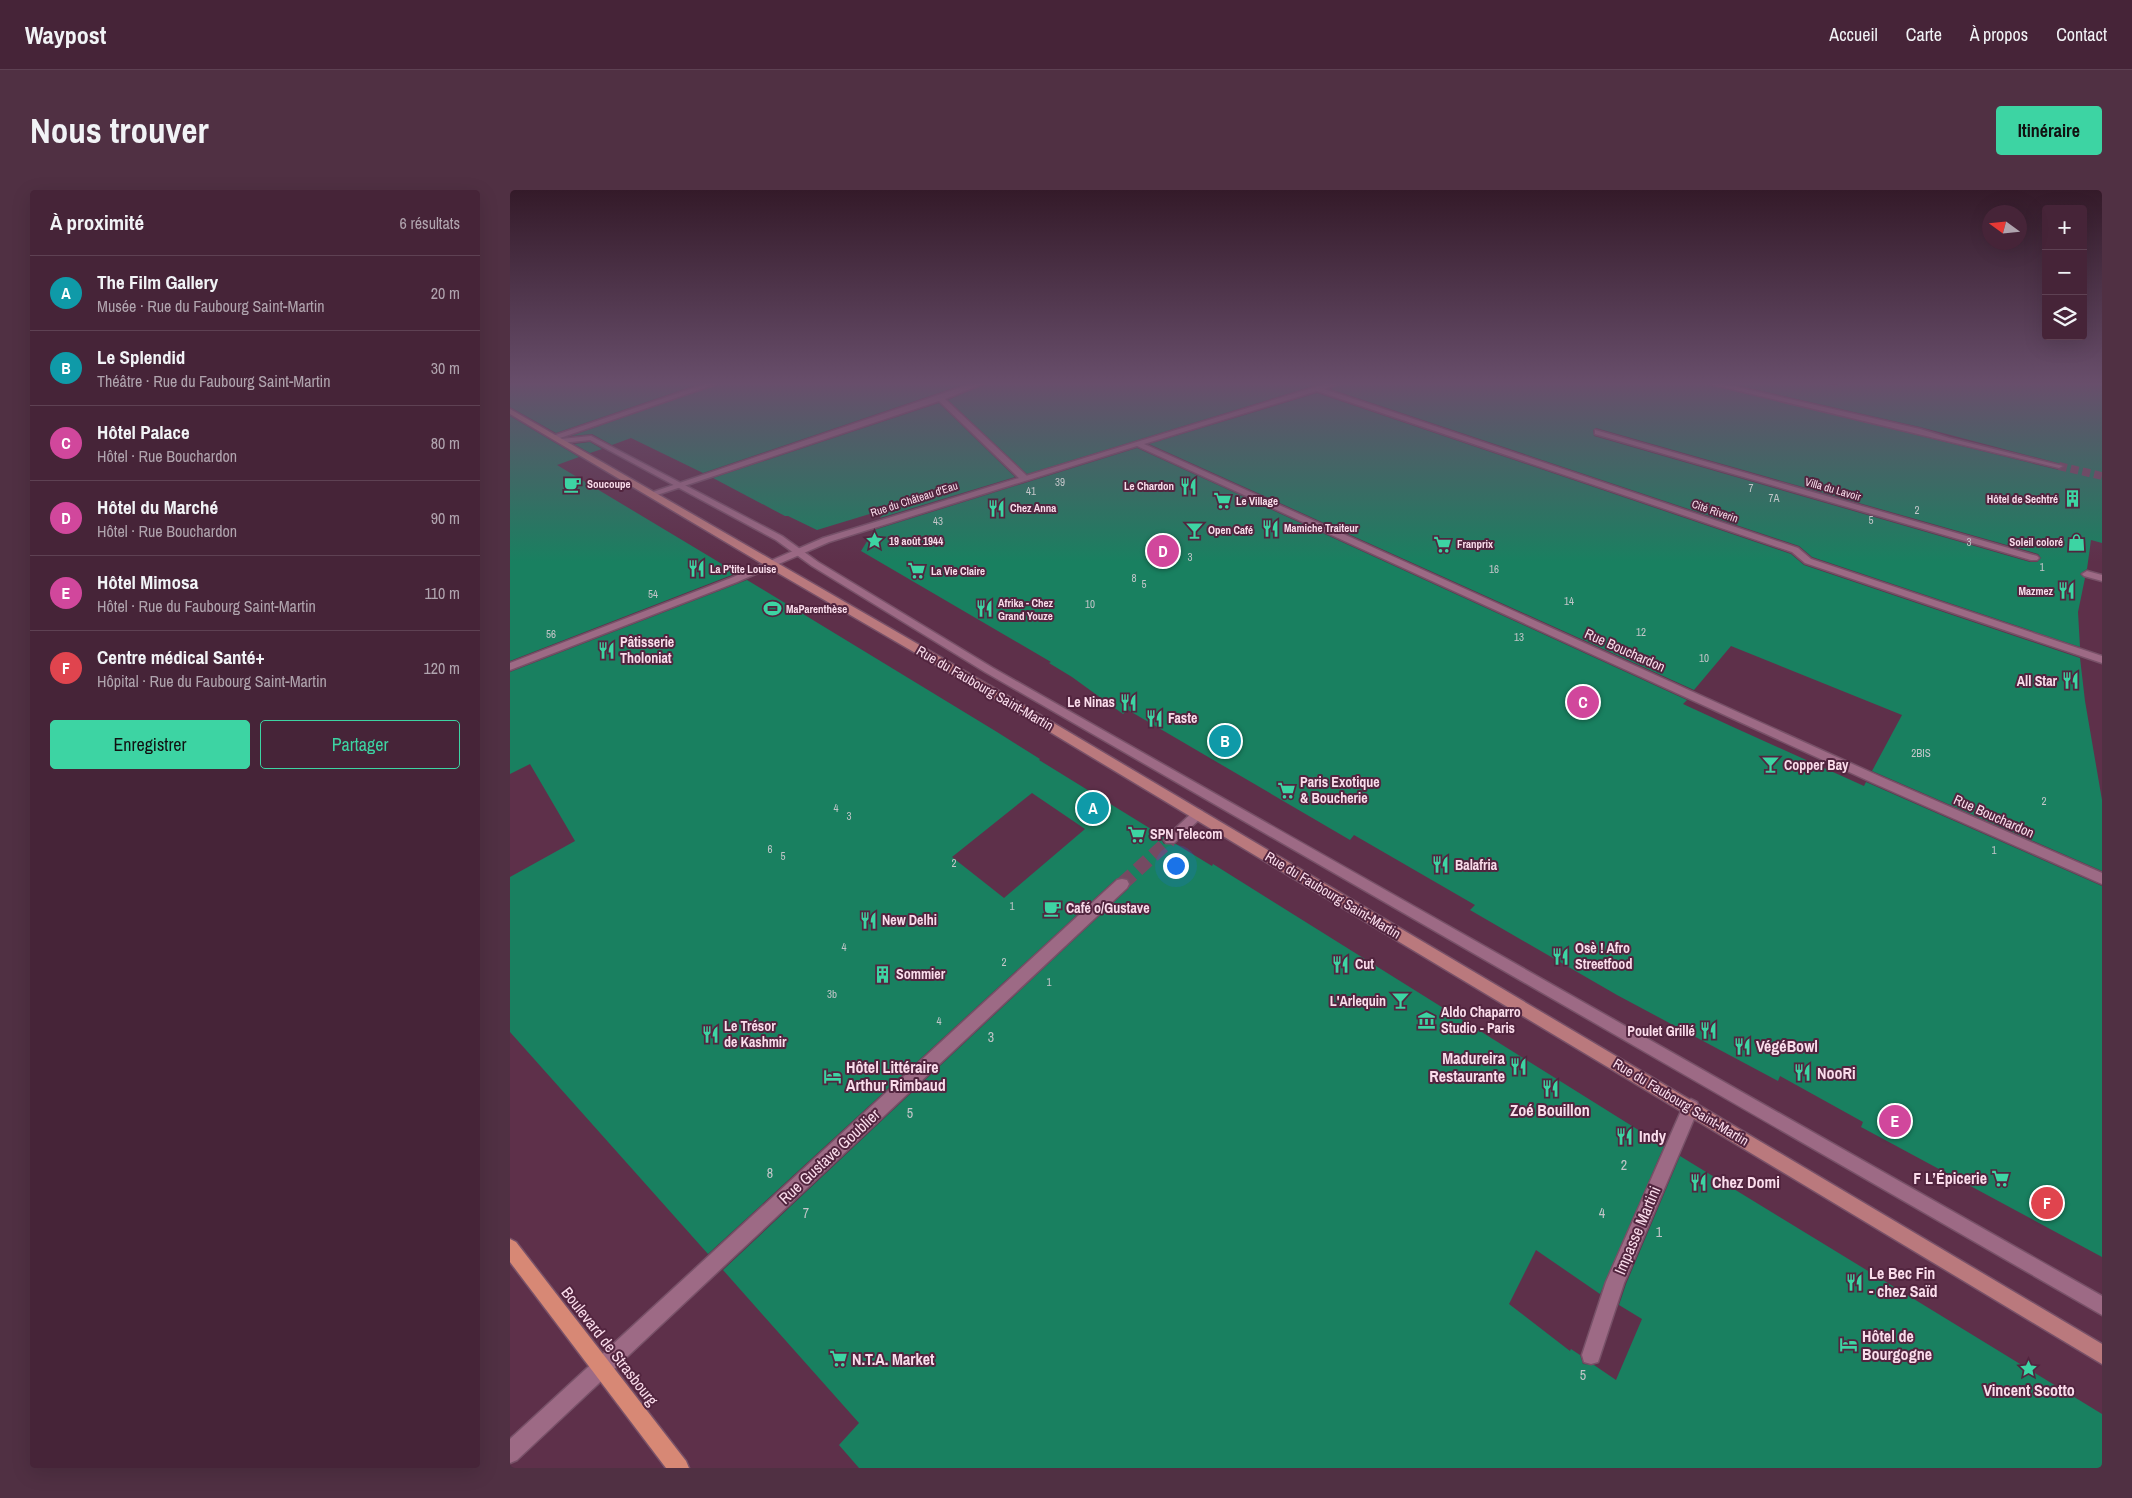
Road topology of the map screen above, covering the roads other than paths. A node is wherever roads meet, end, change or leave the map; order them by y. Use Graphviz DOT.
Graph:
graph roads {
  1 [pos="563,443"];
  2 [pos="599,443"];
  3 [pos="806,443"];
  4 [pos="987,443"];
  5 [pos="1142,443"];
  6 [pos="1478,443"];
  7 [pos="1635,443"];
  8 [pos="1958,443"];
  9 [pos="1138,444"];
  10 [pos="2059,466"];
  11 [pos="1024,478"];
  12 [pos="678,485"];
  13 [pos="651,494"];
  14 [pos="799,551"];
  15 [pos="2034,558"];
  16 [pos="769,564"];
  17 [pos="2087,574"];
  18 [pos="2102,578"];
  19 [pos="2102,660"];
  20 [pos="510,667"];
  21 [pos="1198,814"];
  22 [pos="1170,840"];
  23 [pos="2102,879"];
  24 [pos="1122,884"];
  25 [pos="1691,1108"];
  26 [pos="510,1248"];
  27 [pos="2102,1306"];
  28 [pos="2102,1354"];
  29 [pos="1591,1355"];
  30 [pos="601,1367"];
  31 [pos="510,1453"];
  32 [pos="679,1468"];
  1 -- 13 [label="main road, Rue du Faubourg Saint-Martin"];
  2 -- 12 [label="street, Rue du Faubourg Saint-Martin"];
  3 -- 12 [label="street"];
  4 -- 11 [label="street"];
  5 -- 9 [label="street, Rue du Château d'Eau"];
  6 -- 19 [label="street, Cité Riverin"];
  7 -- 15 [label="street, Villa du Lavoir"];
  8 -- 10 [label="street"];
  9 -- 11 [label="street, Rue du Château d'Eau"];
  9 -- 23 [label="street, Rue Bouchardon"];
  11 -- 14 [label="street, Rue du Château d'Eau"];
  12 -- 13 [label="street"];
  12 -- 14 [label="street, Rue du Faubourg Saint-Martin"];
  13 -- 16 [label="main road, Rue du Faubourg Saint-Martin"];
  14 -- 16 [label="street, Rue du Château d'Eau"];
  14 -- 27 [label="street, Rue du Faubourg Saint-Martin"];
  16 -- 20 [label="street, Rue du Château d'Eau"];
  16 -- 21 [label="main road, Rue du Faubourg Saint-Martin"];
  17 -- 18 [label="street"];
  21 -- 22 [label="street"];
  21 -- 25 [label="main road, Rue du Faubourg Saint-Martin"];
  24 -- 30 [label="street, Rue Gustave Goublier"];
  25 -- 28 [label="main road, Rue du Faubourg Saint-Martin"];
  25 -- 29 [label="street, Impasse Martini"];
  26 -- 30 [label="main road, Boulevard de Strasbourg"];
  30 -- 31 [label="street, Rue Gustave Goublier"];
  30 -- 32 [label="main road, Boulevard de Strasbourg"];
}
